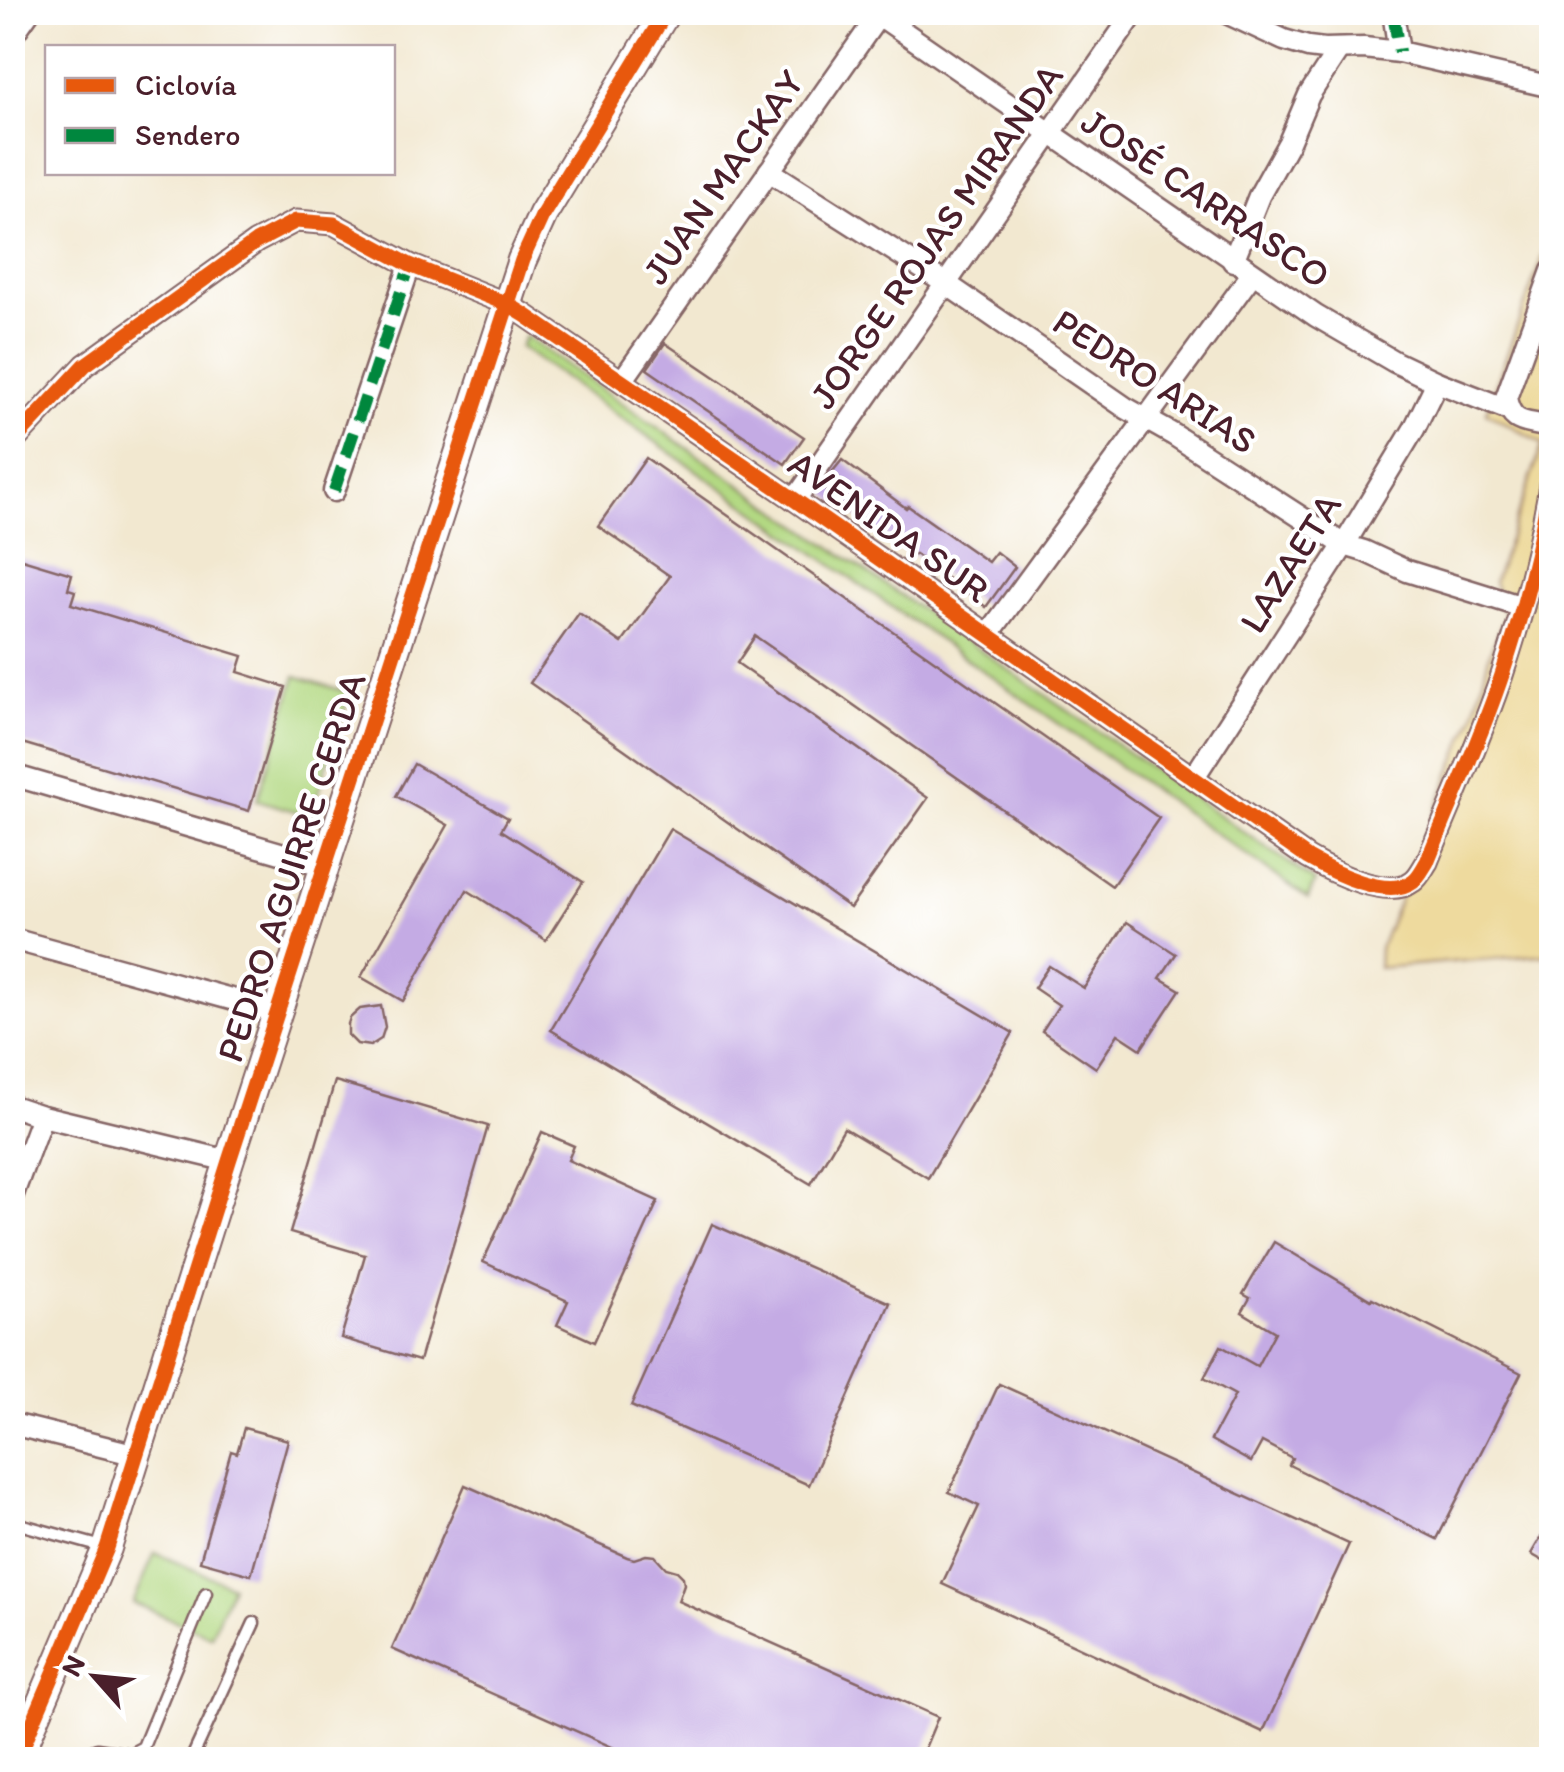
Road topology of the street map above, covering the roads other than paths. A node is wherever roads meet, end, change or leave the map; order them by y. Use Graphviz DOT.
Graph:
graph roads {
  1 [pos="29,12"];
  2 [pos="666,12"];
  3 [pos="1136,12"];
  4 [pos="1224,12"];
  5 [pos="1393,12"];
  6 [pos="880,14"];
  7 [pos="12,36"];
  8 [pos="1339,49"];
  9 [pos="1399,52"];
  10 [pos="1552,87"];
  11 [pos="1051,134"];
  12 [pos="769,171"];
  13 [pos="1233,260"];
  14 [pos="410,265"];
  15 [pos="1552,271"];
  16 [pos="1252,274"];
  17 [pos="946,283"];
  18 [pos="507,304"];
  19 [pos="622,381"];
  20 [pos="1437,382"];
  21 [pos="1509,410"];
  22 [pos="1145,418"];
  23 [pos="1552,428"];
  24 [pos="12,443"];
  25 [pos="1552,472"];
  26 [pos="334,491"];
  27 [pos="795,500"];
  28 [pos="1344,545"];
  29 [pos="1522,607"];
  30 [pos="988,635"];
  31 [pos="12,774"];
  32 [pos="1194,777"];
  33 [pos="325,866"];
  34 [pos="12,939"];
  35 [pos="278,1012"];
  36 [pos="12,1106"];
  37 [pos="42,1116"];
  38 [pos="230,1161"];
  39 [pos="12,1197"];
  40 [pos="12,1424"];
  41 [pos="136,1455"];
  42 [pos="12,1522"];
  43 [pos="106,1548"];
  44 [pos="206,1593"];
  45 [pos="254,1623"];
  46 [pos="19,1752"];
  47 [pos="67,1760"];
  48 [pos="191,1760"];
  1 -- 7 [label="street"];
  2 -- 18 [label="street, PEDRO AGUIRRE CERDA"];
  3 -- 11 [label="street, JORGE ROJAS MIRANDA"];
  4 -- 8 [label="street"];
  5 -- 9 [label="street"];
  6 -- 11 [label="street, JOSÉ CARRASCO"];
  6 -- 12 [label="street, JUAN MACKAY"];
  8 -- 9 [label="street"];
  8 -- 13 [label="street"];
  9 -- 10 [label="street"];
  11 -- 13 [label="street, JOSÉ CARRASCO"];
  11 -- 17 [label="street, JORGE ROJAS MIRANDA"];
  12 -- 17 [label="street, PEDRO ARIAS"];
  12 -- 19 [label="street, JUAN MACKAY"];
  13 -- 16 [label="street, JOSÉ CARRASCO"];
  14 -- 18 [label="street, AVENIDA SUR"];
  14 -- 24 [label="street, AVENIDA SUR"];
  14 -- 26 [label="street"];
  15 -- 21 [label="street"];
  16 -- 20 [label="street, JOSÉ CARRASCO"];
  16 -- 22 [label="street"];
  17 -- 22 [label="street, PEDRO ARIAS"];
  17 -- 27 [label="street, JORGE ROJAS MIRANDA"];
  18 -- 19 [label="street, AVENIDA SUR"];
  18 -- 33 [label="street, PEDRO AGUIRRE CERDA"];
  19 -- 27 [label="street, AVENIDA SUR"];
  20 -- 21 [label="street, JOSÉ CARRASCO"];
  20 -- 28 [label="street, LAZAETA"];
  21 -- 23 [label="street, JOSÉ CARRASCO"];
  22 -- 28 [label="street, PEDRO ARIAS"];
  22 -- 30 [label="street"];
  25 -- 29 [label="street"];
  27 -- 30 [label="street, AVENIDA SUR"];
  28 -- 29 [label="street, PEDRO ARIAS"];
  28 -- 32 [label="street, LAZAETA"];
  29 -- 32 [label="street, AVENIDA SUR"];
  30 -- 32 [label="street, AVENIDA SUR"];
  31 -- 33 [label="street"];
  33 -- 35 [label="street, PEDRO AGUIRRE CERDA"];
  34 -- 35 [label="street"];
  35 -- 38 [label="street, PEDRO AGUIRRE CERDA"];
  36 -- 37 [label="street"];
  37 -- 38 [label="street"];
  37 -- 39 [label="street"];
  38 -- 41 [label="street, PEDRO AGUIRRE CERDA"];
  40 -- 41 [label="street"];
  41 -- 43 [label="street, PEDRO AGUIRRE CERDA"];
  42 -- 43 [label="lane"];
  43 -- 46 [label="street, PEDRO AGUIRRE CERDA"];
  44 -- 47 [label="lane"];
  45 -- 48 [label="lane"];
  46 -- 47 [label="lane"];
}
